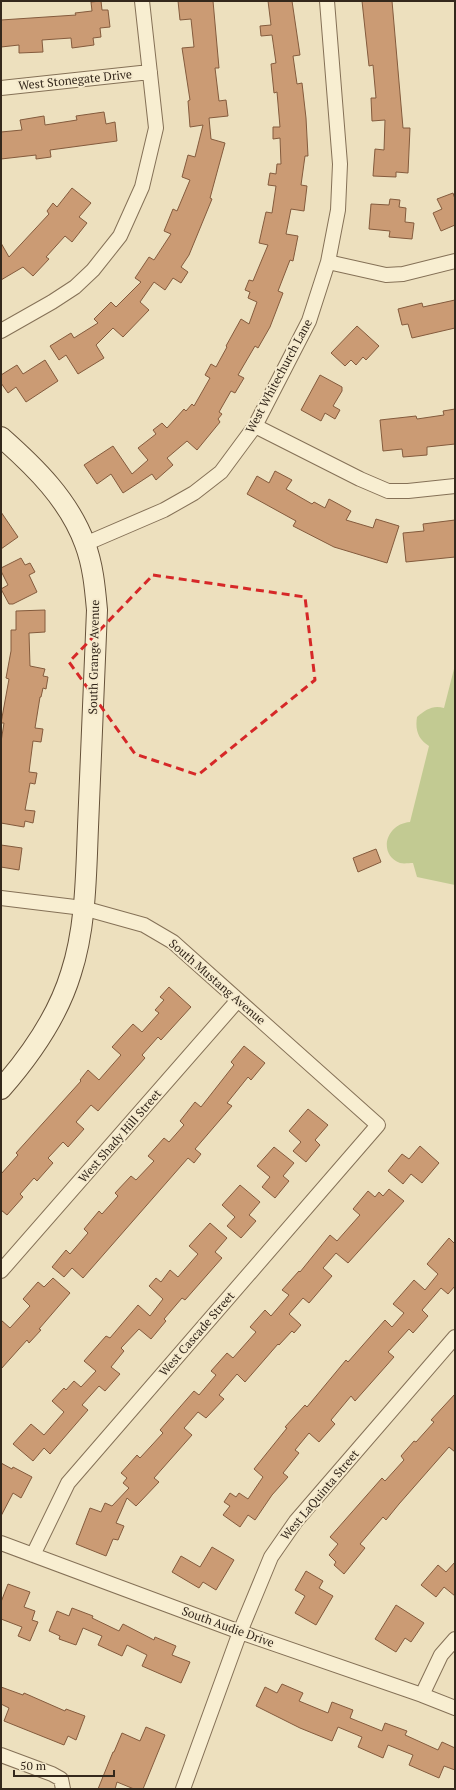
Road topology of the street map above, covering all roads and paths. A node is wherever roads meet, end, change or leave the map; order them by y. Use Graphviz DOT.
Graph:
graph roads {
  1 [pos="142,1"];
  2 [pos="327,1"];
  3 [pos="150,72"];
  4 [pos="1,88"];
  5 [pos="455,261"];
  6 [pos="328,262"];
  7 [pos="1,331"];
  8 [pos="255,426"];
  9 [pos="1,437"];
  10 [pos="455,486"];
  11 [pos="85,544"];
  12 [pos="1,898"];
  13 [pos="83,908"];
  14 [pos="238,1000"];
  15 [pos="1,1089"];
  16 [pos="378,1125"];
  17 [pos="1,1271"];
  18 [pos="455,1337"];
  19 [pos="1,1543"];
  20 [pos="34,1555"];
  21 [pos="240,1632"];
  22 [pos="455,1639"];
  23 [pos="422,1695"];
  24 [pos="455,1708"];
  25 [pos="1,1755"];
  26 [pos="62,1789"];
  27 [pos="182,1789"];
  1 -- 3 [label="street"];
  2 -- 6 [label="street, West Whitechurch Lane"];
  3 -- 4 [label="street, West Stonegate Drive"];
  3 -- 7 [label="street"];
  5 -- 6 [label="street"];
  6 -- 8 [label="street, West Whitechurch Lane"];
  8 -- 10 [label="street"];
  8 -- 11 [label="street, West Whitechurch Lane"];
  9 -- 11 [label="street, South Grange Avenue"];
  11 -- 13 [label="street, South Grange Avenue"];
  12 -- 13 [label="street, South Mustang Avenue"];
  13 -- 14 [label="street, South Mustang Avenue"];
  13 -- 15 [label="street, South Grange Avenue"];
  14 -- 16 [label="street, South Mustang Avenue"];
  14 -- 17 [label="street, West Shady Hill Street"];
  16 -- 20 [label="street, West Cascade Street"];
  18 -- 21 [label="street, West LaQuinta Street"];
  19 -- 20 [label="street, South Audie Drive"];
  20 -- 21 [label="street, South Audie Drive"];
  21 -- 23 [label="street, South Audie Drive"];
  21 -- 27 [label="street, West LaQuinta Street"];
  22 -- 23 [label="street"];
  23 -- 24 [label="street, South Audie Drive"];
  25 -- 26 [label="street"];
}
